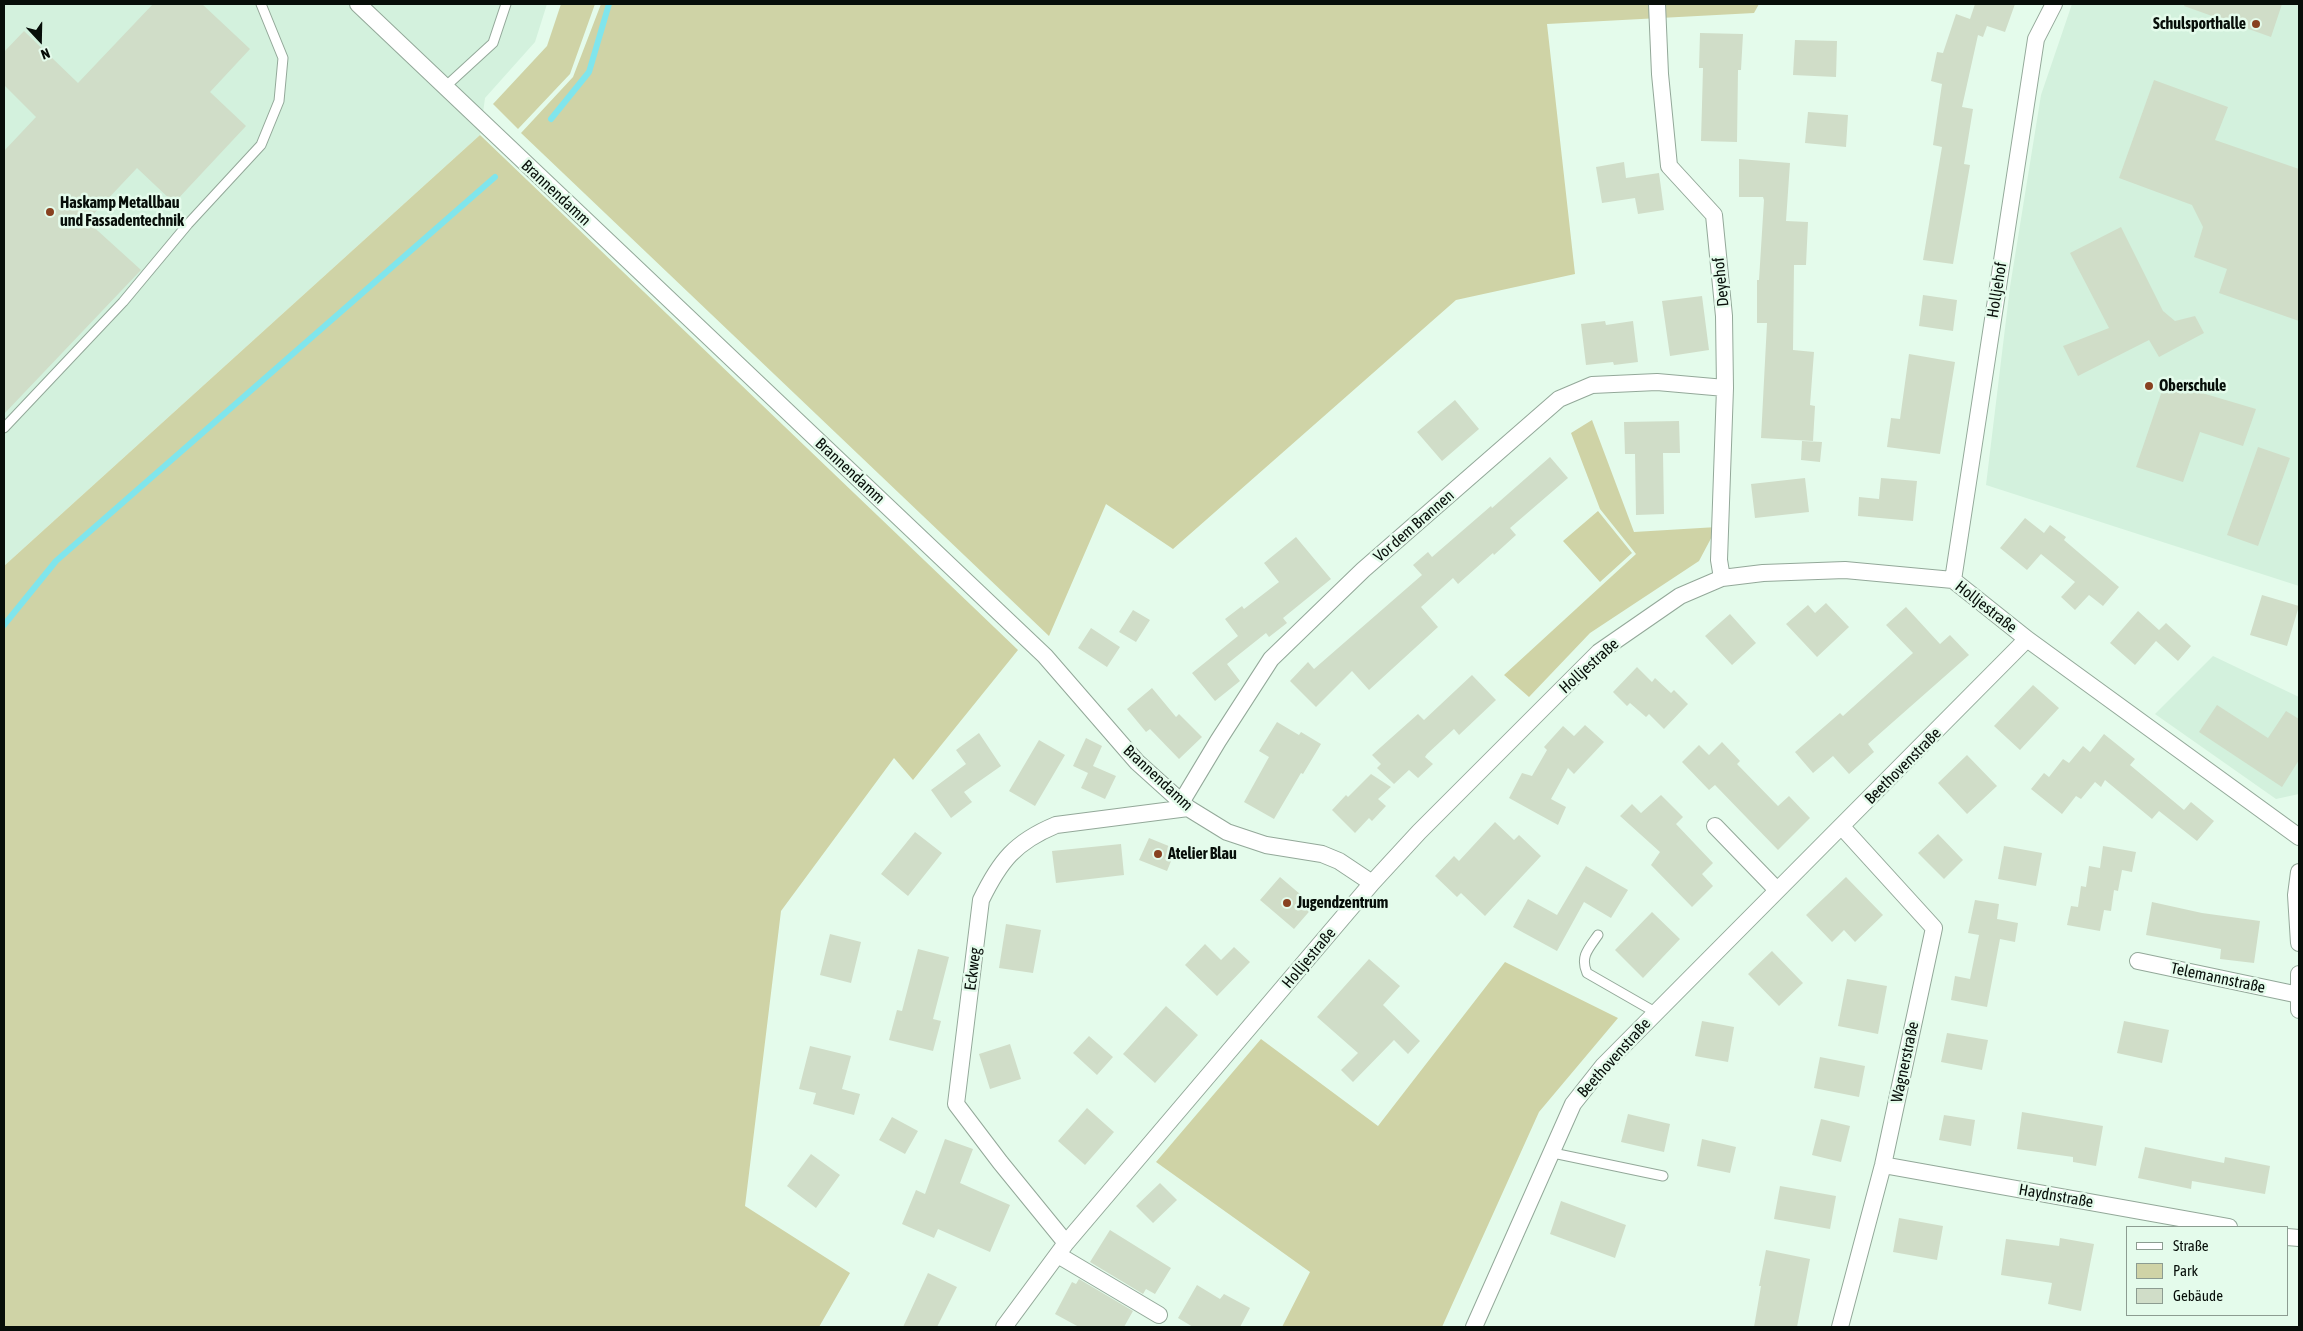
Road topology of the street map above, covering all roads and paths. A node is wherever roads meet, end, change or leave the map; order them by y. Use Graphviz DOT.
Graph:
graph roads {
  1 [pos="261,4"];
  2 [pos="358,4"];
  3 [pos="506,4"];
  4 [pos="1657,4"];
  5 [pos="2054,4"];
  6 [pos="445,87"];
  7 [pos="1725,388"];
  8 [pos="4,428"];
  9 [pos="1722,578"];
  10 [pos="1953,580"];
  11 [pos="2027,640"];
  12 [pos="1185,804"];
  13 [pos="1715,826"];
  14 [pos="1842,827"];
  15 [pos="2299,837"];
  16 [pos="2299,872"];
  17 [pos="1372,883"];
  18 [pos="1777,890"];
  19 [pos="1598,935"];
  20 [pos="2299,942"];
  21 [pos="2138,962"];
  22 [pos="2299,974"];
  23 [pos="2299,995"];
  24 [pos="2299,1010"];
  25 [pos="1655,1012"];
  26 [pos="1553,1152"];
  27 [pos="1883,1165"];
  28 [pos="1663,1176"];
  29 [pos="2223,1226"];
  30 [pos="1062,1249"];
  31 [pos="1160,1315"];
  32 [pos="1004,1327"];
  33 [pos="1474,1327"];
  34 [pos="1840,1327"];
  1 -- 8 [label="lane"];
  2 -- 6 [label="street, Brannendamm"];
  3 -- 6 [label="lane"];
  4 -- 7 [label="street, Deyehof"];
  5 -- 10 [label="street, Holljehof"];
  6 -- 12 [label="street, Brannendamm"];
  7 -- 9 [label="street, Deyehof"];
  7 -- 12 [label="street, Vor dem Brannen"];
  9 -- 10 [label="street, Holljestraße"];
  9 -- 17 [label="street, Holljestraße"];
  10 -- 11 [label="street, Holljestraße"];
  11 -- 14 [label="street, Beethovenstraße"];
  11 -- 15 [label="street, Holljestraße"];
  12 -- 17 [label="street, Brannendamm"];
  12 -- 30 [label="street, Eckweg"];
  13 -- 18 [label="street"];
  14 -- 18 [label="street, Beethovenstraße"];
  14 -- 27 [label="street, Wagnerstraße"];
  16 -- 20 [label="street"];
  17 -- 30 [label="street, Holljestraße"];
  18 -- 25 [label="street, Beethovenstraße"];
  19 -- 25 [label="lane"];
  21 -- 23 [label="street, Telemannstraße"];
  22 -- 23 [label="street"];
  23 -- 24 [label="street"];
  25 -- 26 [label="street, Beethovenstraße"];
  26 -- 28 [label="lane"];
  26 -- 33 [label="street, Beethovenstraße"];
  27 -- 29 [label="street, Haydnstraße"];
  27 -- 34 [label="street, Wagnerstraße"];
  30 -- 31 [label="street"];
  30 -- 32 [label="street, Holljestraße"];
}
